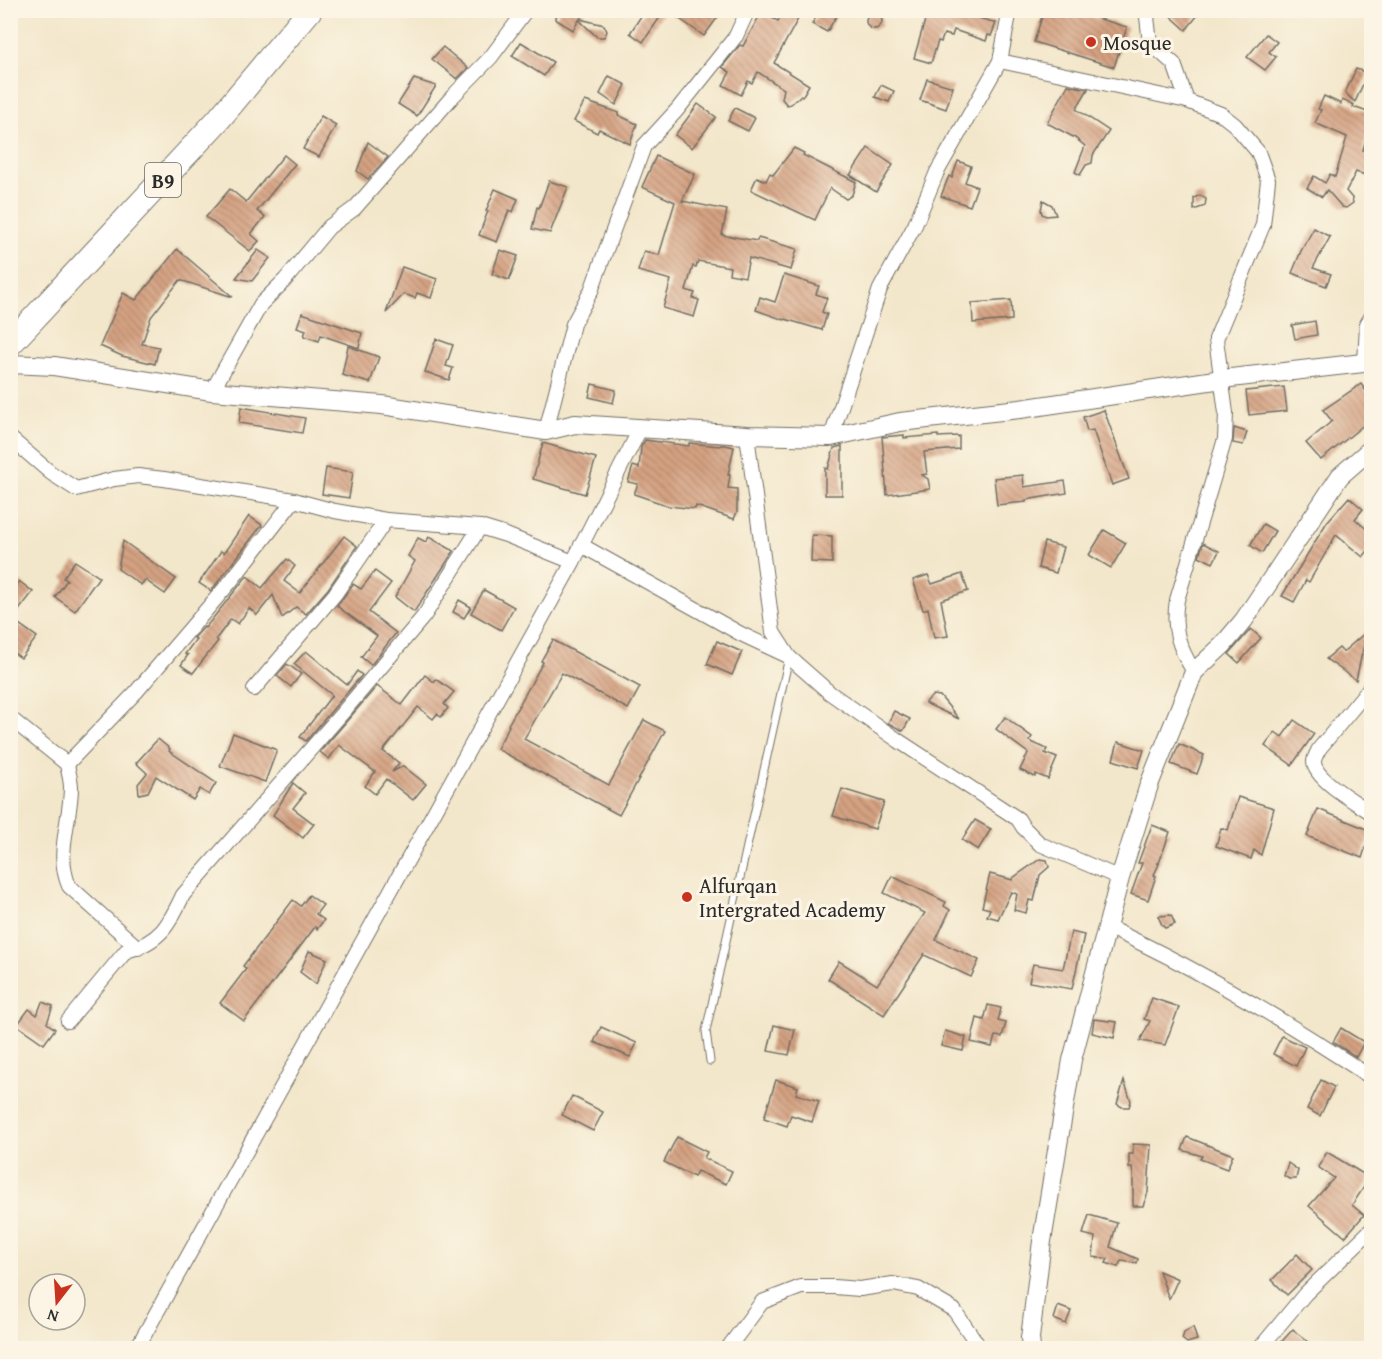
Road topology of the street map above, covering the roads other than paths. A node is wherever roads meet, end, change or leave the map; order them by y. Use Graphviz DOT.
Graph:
graph roads {
  1 [pos="310,10"];
  2 [pos="526,10"];
  3 [pos="748,10"];
  4 [pos="1010,10"];
  5 [pos="1151,10"];
  6 [pos="1000,61"];
  7 [pos="1187,101"];
  8 [pos="1371,315"];
  9 [pos="10,344"];
  10 [pos="1368,363"];
  11 [pos="10,364"];
  12 [pos="1222,379"];
  13 [pos="212,391"];
  14 [pos="640,429"];
  15 [pos="546,430"];
  16 [pos="747,435"];
  17 [pos="831,437"];
  18 [pos="10,438"];
  19 [pos="1371,448"];
  20 [pos="294,500"];
  21 [pos="386,520"];
  22 [pos="480,527"];
  23 [pos="581,545"];
  24 [pos="573,562"];
  25 [pos="789,657"];
  26 [pos="1194,672"];
  27 [pos="1371,686"];
  28 [pos="254,689"];
  29 [pos="10,718"];
  30 [pos="67,764"];
  31 [pos="1371,813"];
  32 [pos="1120,878"];
  33 [pos="1107,927"];
  34 [pos="138,948"];
  35 [pos="68,1022"];
  36 [pos="710,1061"];
  37 [pos="1371,1078"];
  38 [pos="1371,1228"];
  39 [pos="137,1348"];
  40 [pos="729,1348"];
  41 [pos="980,1348"];
  42 [pos="1031,1348"];
  43 [pos="1260,1348"];
  1 -- 9 [label="highway, B9"];
  2 -- 13 [label="street"];
  3 -- 15 [label="street"];
  4 -- 6 [label="street"];
  5 -- 7 [label="street"];
  6 -- 7 [label="street"];
  6 -- 17 [label="street"];
  7 -- 12 [label="street"];
  8 -- 10 [label="street"];
  10 -- 12 [label="street"];
  11 -- 13 [label="street"];
  12 -- 17 [label="street"];
  12 -- 26 [label="street"];
  13 -- 15 [label="street"];
  14 -- 15 [label="street"];
  14 -- 16 [label="street"];
  14 -- 23 [label="street"];
  16 -- 17 [label="street"];
  16 -- 25 [label="street"];
  18 -- 20 [label="street"];
  19 -- 26 [label="street"];
  20 -- 21 [label="street"];
  20 -- 30 [label="street"];
  21 -- 22 [label="street"];
  21 -- 28 [label="street"];
  22 -- 24 [label="street"];
  22 -- 34 [label="street"];
  23 -- 24 [label="street"];
  23 -- 25 [label="street"];
  24 -- 39 [label="street"];
  25 -- 32 [label="street"];
  25 -- 36 [label="lane"];
  26 -- 32 [label="street"];
  27 -- 31 [label="street"];
  29 -- 30 [label="street"];
  30 -- 34 [label="street"];
  32 -- 33 [label="street"];
  33 -- 37 [label="street"];
  33 -- 42 [label="street"];
  34 -- 35 [label="street"];
  38 -- 43 [label="street"];
  40 -- 41 [label="street"];
}
